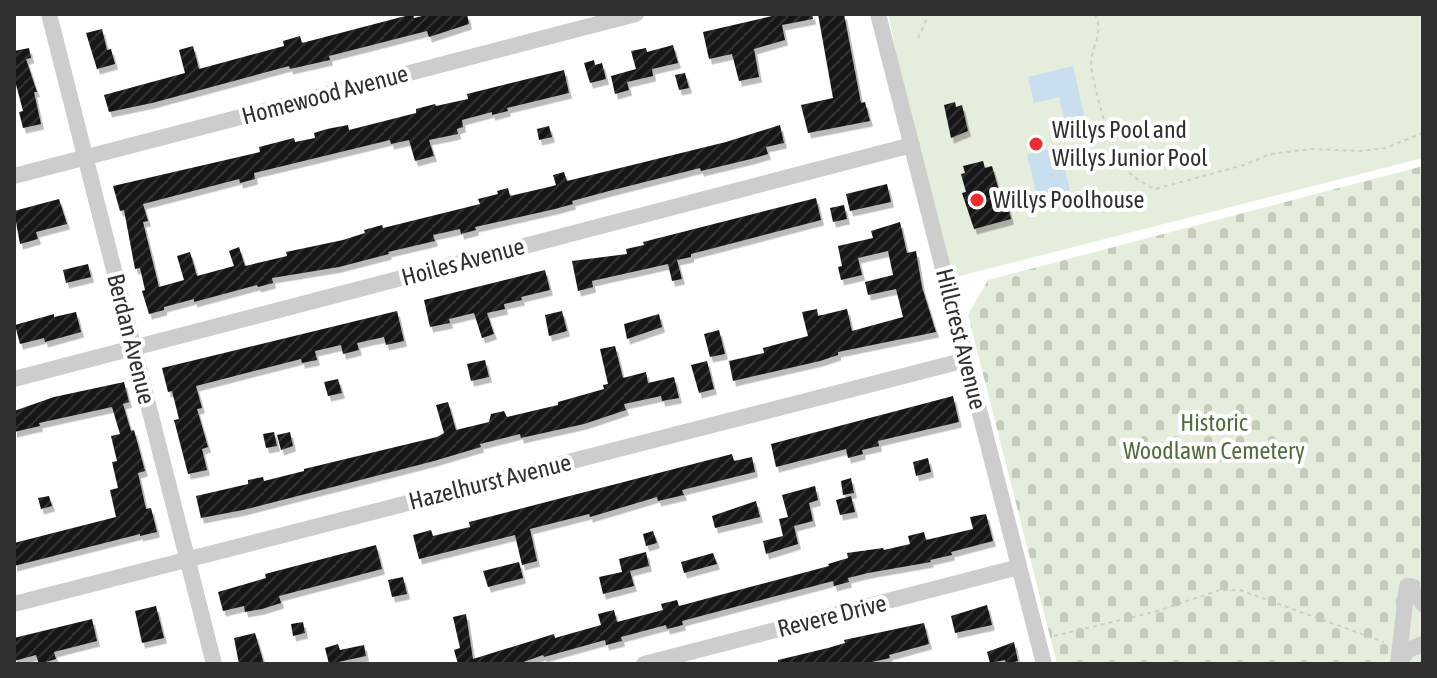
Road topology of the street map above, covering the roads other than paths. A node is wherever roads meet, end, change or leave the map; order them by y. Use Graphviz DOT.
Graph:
graph roads {
  1 [pos="49,14"];
  2 [pos="636,14"];
  3 [pos="878,14"];
  4 [pos="912,145"];
  5 [pos="85,158"];
  6 [pos="14,176"];
  7 [pos="134,347"];
  8 [pos="966,360"];
  9 [pos="14,379"];
  10 [pos="187,560"];
  11 [pos="1019,567"];
  12 [pos="14,604"];
  13 [pos="1423,604"];
  14 [pos="1423,644"];
  15 [pos="1398,658"];
  16 [pos="214,664"];
  17 [pos="644,664"];
  18 [pos="1044,664"];
  1 -- 5 [label="street, Berdan Avenue"];
  2 -- 5 [label="street, Homewood Avenue"];
  3 -- 4 [label="street, Hillcrest Avenue"];
  4 -- 7 [label="street, Hoiles Avenue"];
  4 -- 8 [label="street, Hillcrest Avenue"];
  5 -- 6 [label="street, Homewood Avenue"];
  5 -- 7 [label="street, Berdan Avenue"];
  7 -- 9 [label="street, Hoiles Avenue"];
  7 -- 10 [label="street, Berdan Avenue"];
  8 -- 10 [label="street, Hazelhurst Avenue"];
  8 -- 11 [label="street, Hillcrest Avenue"];
  10 -- 12 [label="street, Hazelhurst Avenue"];
  10 -- 16 [label="street, Berdan Avenue"];
  11 -- 17 [label="street, Revere Drive"];
  11 -- 18 [label="street, Hillcrest Avenue"];
  13 -- 15 [label="street"];
  14 -- 15 [label="street"];
}
